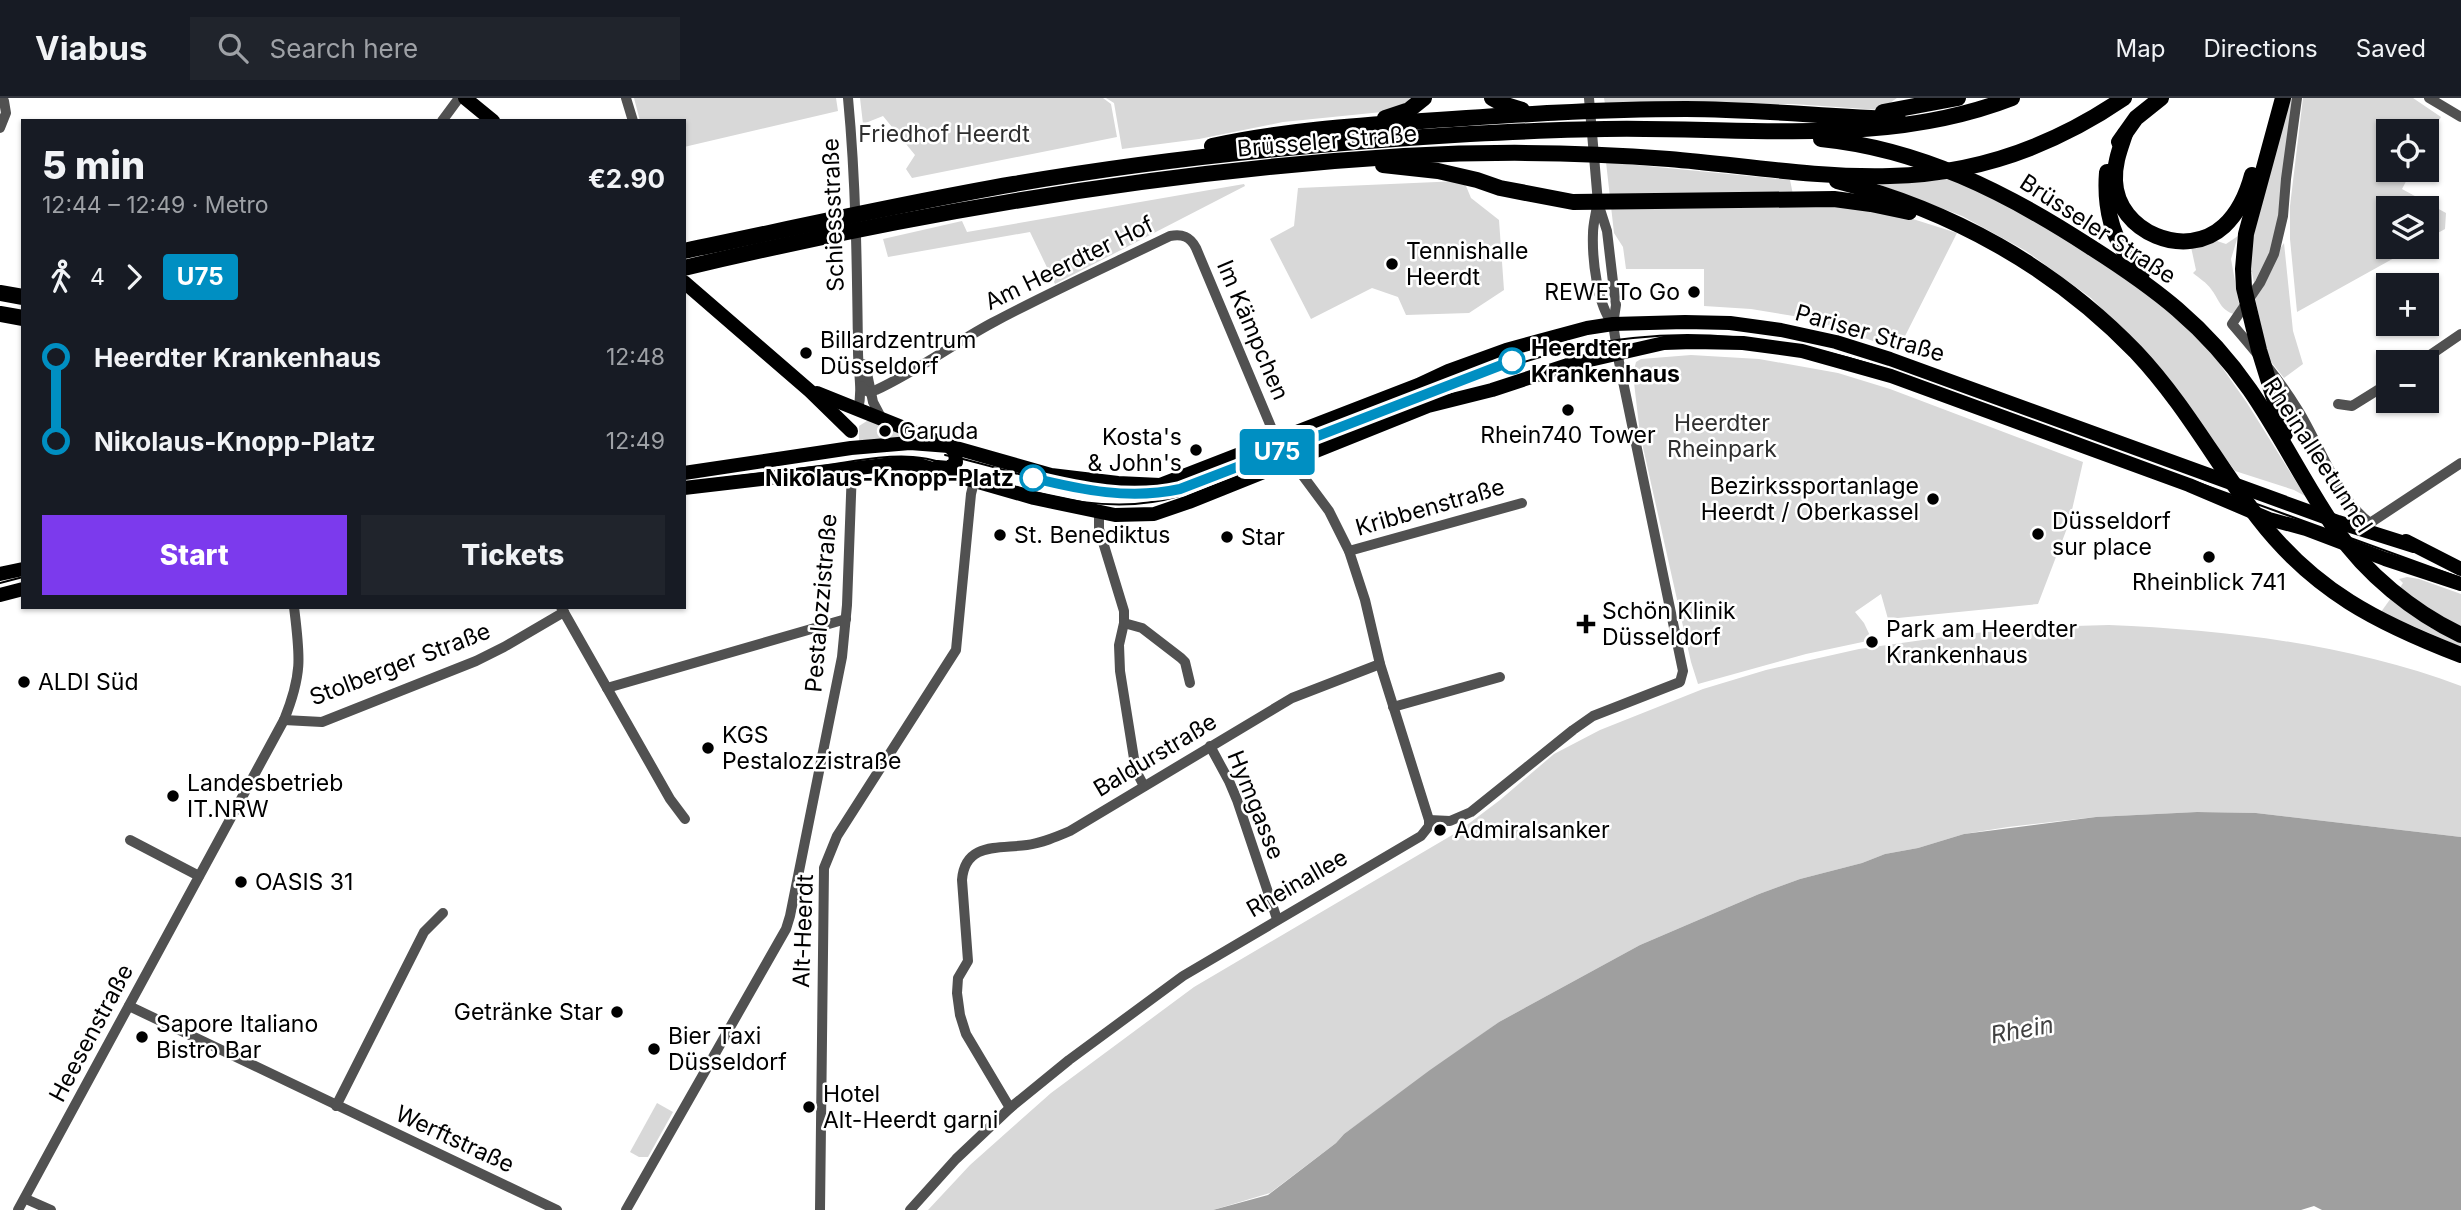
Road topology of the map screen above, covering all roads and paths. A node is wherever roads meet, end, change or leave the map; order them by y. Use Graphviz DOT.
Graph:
graph roads {
  1 [pos="459,98"];
  2 [pos="465,98"];
  3 [pos="626,98"];
  4 [pos="848,98"];
  5 [pos="1424,98"];
  6 [pos="1492,98"];
  7 [pos="1589,98"];
  8 [pos="1958,98"];
  9 [pos="2012,98"];
  10 [pos="2124,98"];
  11 [pos="2161,98"];
  12 [pos="2273,98"];
  13 [pos="2283,98"];
  14 [pos="2297,98"];
  15 [pos="2429,98"];
  16 [pos="5,101"];
  17 [pos="1535,113"];
  18 [pos="1849,115"];
  19 [pos="2461,117"];
  20 [pos="443,119"];
  21 [pos="491,119"];
  22 [pos="632,119"];
  23 [pos="1938,121"];
  24 [pos="1352,126"];
  25 [pos="0,128"];
  26 [pos="1752,131"];
  27 [pos="2125,134"];
  28 [pos="1322,163"];
  29 [pos="1115,168"];
  30 [pos="1783,169"];
  31 [pos="1598,203"];
  32 [pos="876,218"];
  33 [pos="1188,237"];
  34 [pos="1987,238"];
  35 [pos="686,251"];
  36 [pos="686,267"];
  37 [pos="686,284"];
  38 [pos="0,293"];
  39 [pos="21,297"];
  40 [pos="2176,306"];
  41 [pos="0,314"];
  42 [pos="21,318"];
  43 [pos="1613,324"];
  44 [pos="2461,334"];
  45 [pos="2211,340"];
  46 [pos="2438,350"];
  47 [pos="1618,352"];
  48 [pos="810,391"];
  49 [pos="2376,391"];
  50 [pos="2338,404"];
  51 [pos="862,408"];
  52 [pos="882,419"];
  53 [pos="1319,424"];
  54 [pos="1277,441"];
  55 [pos="949,446"];
  56 [pos="852,448"];
  57 [pos="2292,457"];
  58 [pos="1292,460"];
  59 [pos="2461,463"];
  60 [pos="872,465"];
  61 [pos="919,465"];
  62 [pos="852,469"];
  63 [pos="686,473"];
  64 [pos="974,482"];
  65 [pos="686,488"];
  66 [pos="2232,502"];
  67 [pos="1522,503"];
  68 [pos="2288,503"];
  69 [pos="1099,512"];
  70 [pos="2279,518"];
  71 [pos="2367,520"];
  72 [pos="2414,546"];
  73 [pos="1349,551"];
  74 [pos="21,569"];
  75 [pos="2461,569"];
  76 [pos="0,574"];
  77 [pos="2461,584"];
  78 [pos="21,590"];
  79 [pos="0,595"];
  80 [pos="2339,596"];
  81 [pos="294,609"];
  82 [pos="563,610"];
  83 [pos="846,619"];
  84 [pos="1124,623"];
  85 [pos="2461,635"];
  86 [pos="2461,655"];
  87 [pos="1380,664"];
  88 [pos="2461,666"];
  89 [pos="1500,677"];
  90 [pos="1190,683"];
  91 [pos="607,688"];
  92 [pos="1393,706"];
  93 [pos="284,720"];
  94 [pos="1210,746"];
  95 [pos="1144,786"];
  96 [pos="685,819"];
  97 [pos="1429,820"];
  98 [pos="130,841"];
  99 [pos="801,864"];
  100 [pos="824,868"];
  101 [pos="200,876"];
  102 [pos="443,913"];
  103 [pos="1277,919"];
  104 [pos="129,1006"];
  105 [pos="336,1105"];
  106 [pos="1010,1108"];
  107 [pos="26,1199"];
  108 [pos="18,1210"];
  109 [pos="51,1210"];
  110 [pos="557,1210"];
  111 [pos="626,1210"];
  112 [pos="820,1210"];
  113 [pos="909,1210"];
  1 -- 20 [label="street"];
  2 -- 21 [label="main road"];
  3 -- 22 [label="street"];
  4 -- 51 [label="street, Schiessstraße"];
  5 -- 24 [label="highway"];
  6 -- 17 [label="highway"];
  7 -- 31 [label="street"];
  8 -- 18 [label="highway"];
  9 -- 23 [label="highway, Brüsseler Straße"];
  10 -- 30 [label="highway, Brüsseler Straße"];
  11 -- 27 [label="highway"];
  12 -- 27 [label="highway"];
  13 -- 57 [label="highway"];
  14 -- 71 [label="street"];
  15 -- 19 [label="street"];
  16 -- 25 [label="street"];
  17 -- 18 [label="highway"];
  17 -- 24 [label="highway"];
  18 -- 23 [label="highway"];
  23 -- 26 [label="highway, Brüsseler Straße"];
  24 -- 29 [label="highway"];
  26 -- 29 [label="highway, Brüsseler Straße"];
  26 -- 40 [label="highway, Brüsseler Straße"];
  27 -- 40 [label="highway"];
  28 -- 30 [label="highway, Brüsseler Straße"];
  28 -- 31 [label="highway"];
  28 -- 32 [label="highway, Brüsseler Straße"];
  29 -- 32 [label="highway, Brüsseler Straße"];
  30 -- 34 [label="highway, Brüsseler Straße"];
  31 -- 34 [label="highway"];
  31 -- 43 [label="street"];
  32 -- 35 [label="highway"];
  32 -- 36 [label="highway"];
  33 -- 51 [label="street, Am Heerdter Hof"];
  33 -- 54 [label="street, Im Kämpchen"];
  34 -- 80 [label="highway, Brüsseler Straße"];
  37 -- 48 [label="main road"];
  38 -- 39 [label="highway"];
  40 -- 45 [label="highway, Brüsseler Straße"];
  41 -- 42 [label="highway"];
  43 -- 47 [label="street"];
  43 -- 53 [label="main road, Pariser Straße"];
  43 -- 68 [label="main road, Pariser Straße"];
  44 -- 46 [label="street"];
  45 -- 57 [label="highway, Rheinalleetunnel"];
  47 -- 58 [label="main road, Pariser Straße"];
  47 -- 66 [label="main road, Pariser Straße"];
  47 -- 97 [label="street"];
  48 -- 51 [label="main road"];
  48 -- 51 [label="main road"];
  49 -- 50 [label="street"];
  51 -- 52 [label="main road"];
  51 -- 52 [label="main road"];
  51 -- 56 [label="main road"];
  52 -- 55 [label="main road"];
  53 -- 54 [label="main road, Pariser Straße"];
  53 -- 58 [label="street, Pariser Straße"];
  54 -- 55 [label="main road"];
  54 -- 58 [label="street"];
  55 -- 56 [label="main road"];
  55 -- 61 [label="main road"];
  56 -- 60 [label="main road"];
  56 -- 62 [label="main road"];
  56 -- 63 [label="main road"];
  57 -- 85 [label="highway, Rheinalleetunnel"];
  58 -- 69 [label="main road"];
  58 -- 73 [label="street, Kribbenstraße"];
  59 -- 71 [label="street"];
  60 -- 61 [label="main road"];
  60 -- 62 [label="main road"];
  61 -- 64 [label="main road"];
  62 -- 65 [label="main road"];
  62 -- 83 [label="street, Pestalozzistraße"];
  64 -- 69 [label="main road"];
  64 -- 100 [label="street, Alt-Heerdt"];
  66 -- 70 [label="main road, Pariser Straße"];
  66 -- 77 [label="main road, Pariser Straße"];
  67 -- 73 [label="street, Kribbenstraße"];
  68 -- 70 [label="main road"];
  68 -- 71 [label="main road, Pariser Straße"];
  69 -- 84 [label="street"];
  70 -- 71 [label="main road, Pariser Straße"];
  71 -- 72 [label="main road, Pariser Straße"];
  71 -- 72 [label="main road, Pariser Straße"];
  72 -- 75 [label="main road, Pariser Straße"];
  73 -- 87 [label="street, Kribbenstraße"];
  74 -- 76 [label="main road"];
  78 -- 79 [label="main road"];
  80 -- 86 [label="highway"];
  80 -- 88 [label="highway"];
  81 -- 93 [label="street, Heesenstraße"];
  82 -- 91 [label="street"];
  82 -- 93 [label="street, Stolberger Straße"];
  83 -- 91 [label="street"];
  83 -- 99 [label="street, Pestalozzistraße"];
  84 -- 90 [label="street"];
  84 -- 95 [label="street"];
  87 -- 92 [label="street, Kribbenstraße"];
  87 -- 94 [label="street, Baldurstraße"];
  89 -- 92 [label="street"];
  91 -- 96 [label="street"];
  92 -- 97 [label="street, Kribbenstraße"];
  93 -- 101 [label="street, Heesenstraße"];
  94 -- 95 [label="street, Baldurstraße"];
  94 -- 103 [label="street, Hymgasse"];
  95 -- 106 [label="street, Baldurstraße"];
  97 -- 103 [label="street, Rheinallee"];
  98 -- 101 [label="street"];
  99 -- 100 [label="street"];
  99 -- 111 [label="street, Pestalozzistraße"];
  100 -- 112 [label="street, Alt-Heerdt"];
  101 -- 104 [label="street, Heesenstraße"];
  102 -- 105 [label="street"];
  103 -- 106 [label="street, Rheinallee"];
  104 -- 105 [label="street, Werftstraße"];
  104 -- 107 [label="street, Heesenstraße"];
  105 -- 110 [label="street, Werftstraße"];
  106 -- 113 [label="street, Rheinallee"];
  107 -- 108 [label="street, Heesenstraße"];
  107 -- 109 [label="street"];
}
